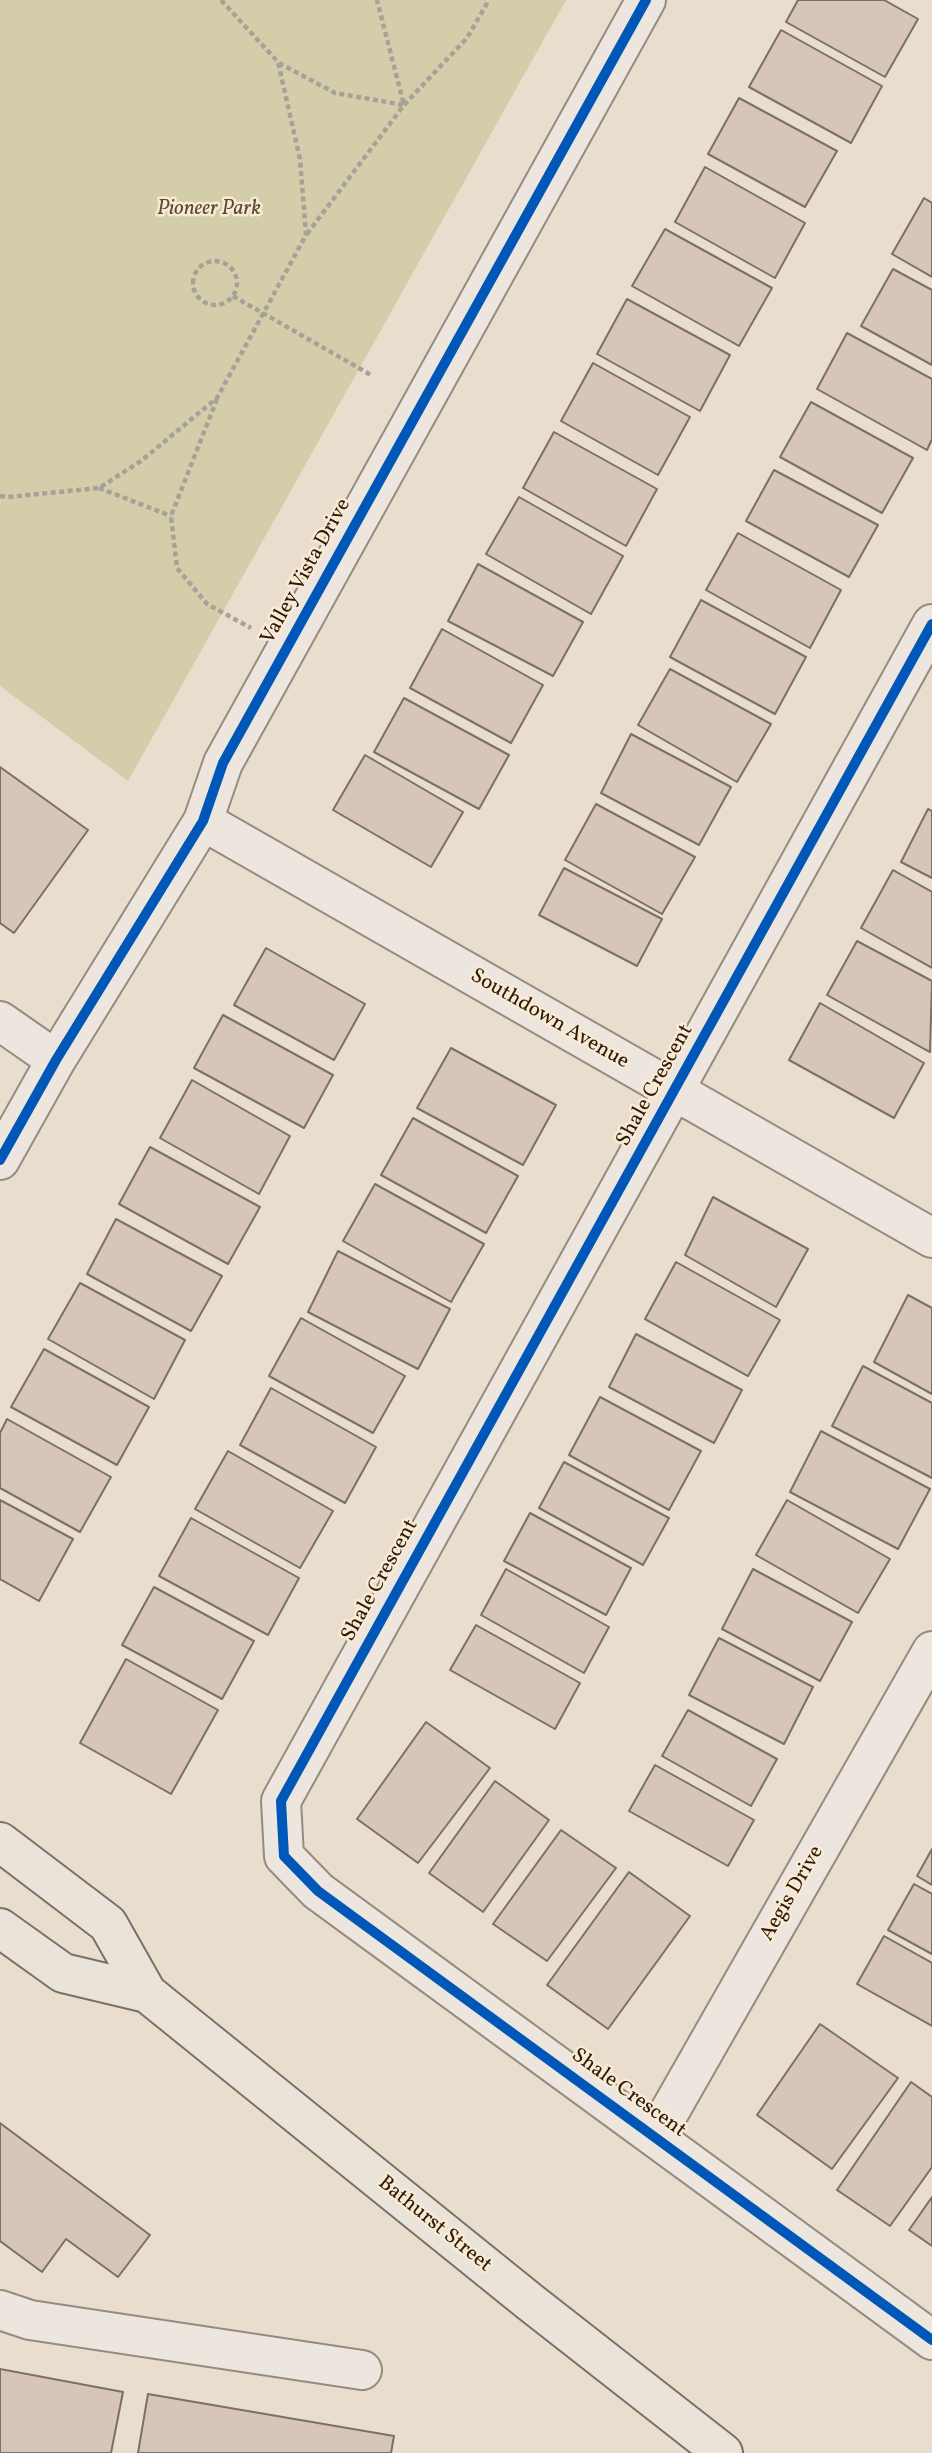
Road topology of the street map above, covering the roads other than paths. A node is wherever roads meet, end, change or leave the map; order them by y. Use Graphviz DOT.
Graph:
graph roads {
  1 [pos="646,0"];
  2 [pos="932,624"];
  3 [pos="203,821"];
  4 [pos="0,1020"];
  5 [pos="56,1060"];
  6 [pos="675,1092"];
  7 [pos="0,1160"];
  8 [pos="932,1238"];
  9 [pos="932,1651"];
  10 [pos="0,1842"];
  11 [pos="0,1928"];
  12 [pos="147,1993"];
  13 [pos="654,2137"];
  14 [pos="0,2310"];
  15 [pos="932,2340"];
  16 [pos="362,2370"];
  17 [pos="723,2453"];
  1 -- 3 [label="street, Valley Vista Drive"];
  2 -- 6 [label="street, Shale Crescent"];
  3 -- 5 [label="street, Valley Vista Drive"];
  3 -- 6 [label="street, Southdown Avenue"];
  4 -- 5 [label="street"];
  5 -- 7 [label="street, Valley Vista Drive"];
  6 -- 8 [label="street, Southdown Avenue"];
  6 -- 13 [label="street, Shale Crescent"];
  9 -- 13 [label="street, Aegis Drive"];
  10 -- 12 [label="main road, Bathurst Street"];
  11 -- 12 [label="main road, Bathurst Street"];
  12 -- 17 [label="main road, Bathurst Street"];
  13 -- 15 [label="street, Shale Crescent"];
  14 -- 16 [label="street"];
}
